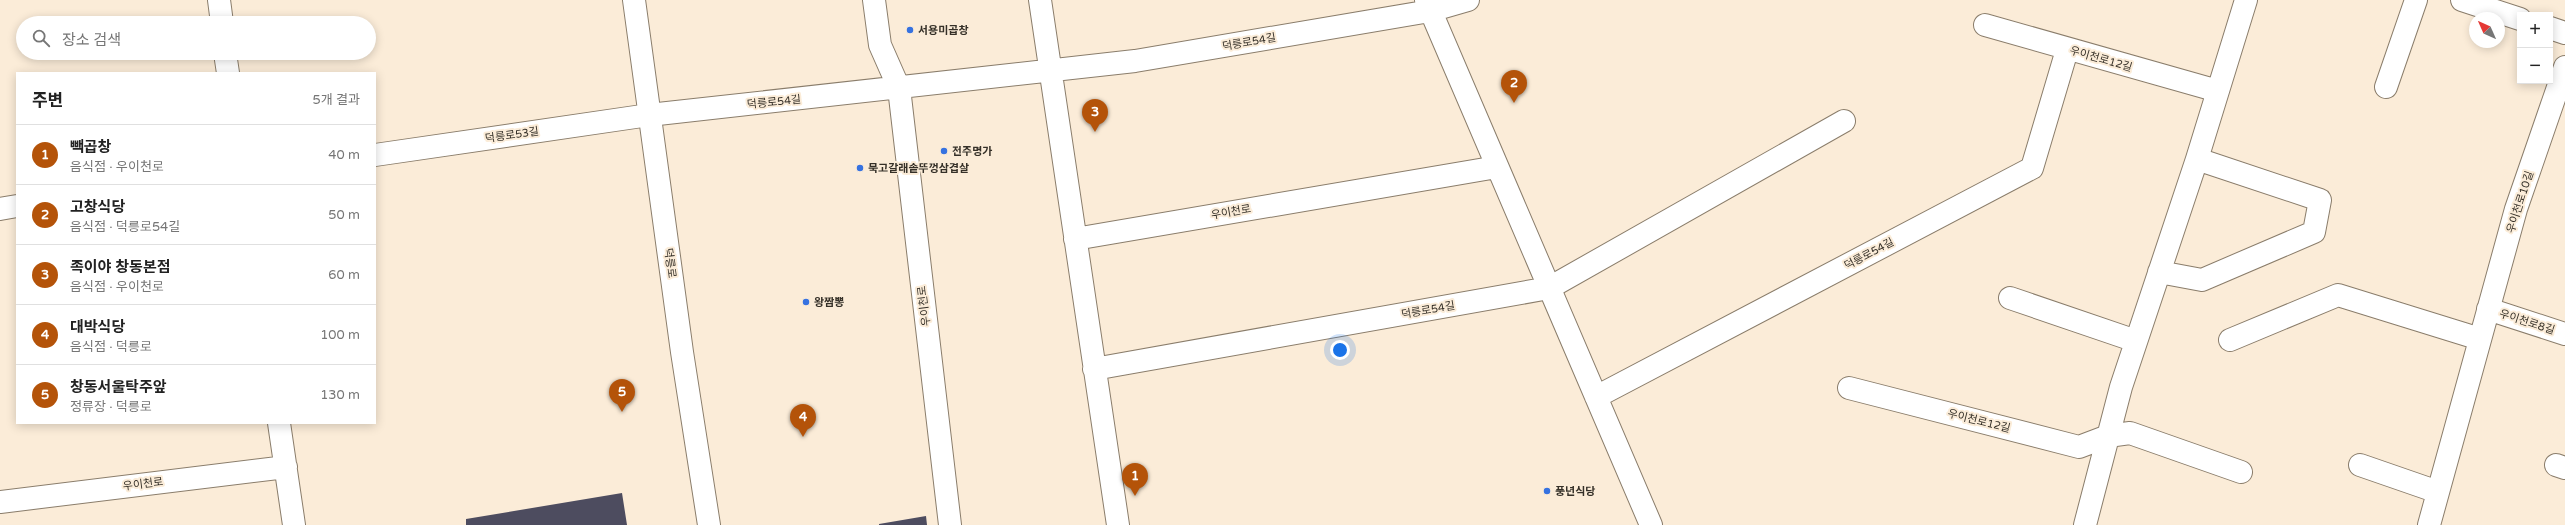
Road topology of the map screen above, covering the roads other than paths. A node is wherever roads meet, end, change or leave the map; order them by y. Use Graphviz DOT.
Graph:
graph roads {
  1 [pos="219,0"];
  2 [pos="634,0"];
  3 [pos="874,0"];
  4 [pos="1040,0"];
  5 [pos="1468,0"];
  6 [pos="2246,0"];
  7 [pos="2416,0"];
  8 [pos="2462,0"];
  9 [pos="1428,5"];
  10 [pos="221,16"];
  11 [pos="2517,18"];
  12 [pos="1985,25"];
  13 [pos="2553,29"];
  14 [pos="2565,33"];
  15 [pos="2067,50"];
  16 [pos="226,60"];
  17 [pos="2565,67"];
  18 [pos="1049,71"];
  19 [pos="228,72"];
  20 [pos="2386,87"];
  21 [pos="899,88"];
  22 [pos="2218,91"];
  23 [pos="649,115"];
  24 [pos="1844,121"];
  25 [pos="376,155"];
  26 [pos="2197,159"];
  27 [pos="1497,167"];
  28 [pos="16,206"];
  29 [pos="0,208"];
  30 [pos="1075,239"];
  31 [pos="2159,272"];
  32 [pos="1549,288"];
  33 [pos="2010,298"];
  34 [pos="2488,310"];
  35 [pos="2565,334"];
  36 [pos="2480,338"];
  37 [pos="2230,340"];
  38 [pos="2136,341"];
  39 [pos="1094,369"];
  40 [pos="1850,388"];
  41 [pos="1596,397"];
  42 [pos="280,424"];
  43 [pos="2108,436"];
  44 [pos="2360,465"];
  45 [pos="286,467"];
  46 [pos="2241,472"];
  47 [pos="2438,492"];
  48 [pos="0,502"];
  49 [pos="294,525"];
  50 [pos="709,525"];
  51 [pos="950,525"];
  52 [pos="1118,525"];
  53 [pos="1651,525"];
  54 [pos="2085,525"];
  55 [pos="2429,525"];
  1 -- 10 [label="street"];
  2 -- 23 [label="street, 덕릉로"];
  3 -- 21 [label="street"];
  4 -- 18 [label="street"];
  5 -- 9 [label="street, 덕릉로54길"];
  6 -- 22 [label="street"];
  7 -- 20 [label="street"];
  8 -- 11 [label="street"];
  9 -- 18 [label="street, 덕릉로54길"];
  9 -- 27 [label="street"];
  12 -- 15 [label="street, 우이천로12길"];
  13 -- 14 [label="street"];
  15 -- 22 [label="street, 우이천로12길"];
  15 -- 41 [label="street, 덕릉로54길"];
  16 -- 19 [label="street"];
  17 -- 34 [label="street, 우이천로10길"];
  18 -- 21 [label="street, 덕릉로54길"];
  18 -- 30 [label="street"];
  21 -- 23 [label="street, 덕릉로54길"];
  21 -- 51 [label="street, 우이천로"];
  22 -- 26 [label="street"];
  23 -- 25 [label="street, 덕릉로53길"];
  23 -- 50 [label="street, 덕릉로"];
  24 -- 32 [label="street, 덕릉로54길"];
  26 -- 31 [label="street"];
  26 -- 31 [label="street"];
  27 -- 30 [label="street, 우이천로"];
  27 -- 32 [label="street"];
  28 -- 29 [label="street"];
  30 -- 39 [label="street"];
  31 -- 38 [label="street"];
  32 -- 39 [label="street, 덕릉로54길"];
  32 -- 41 [label="street"];
  33 -- 38 [label="street"];
  34 -- 35 [label="street, 우이천로8길"];
  34 -- 36 [label="street, 우이천로10길"];
  36 -- 37 [label="street"];
  36 -- 47 [label="street, 우이천로10길"];
  38 -- 43 [label="street"];
  39 -- 52 [label="street"];
  40 -- 43 [label="street, 우이천로12길"];
  41 -- 53 [label="street"];
  42 -- 45 [label="street"];
  43 -- 46 [label="street, 우이천로12길"];
  43 -- 54 [label="street"];
  44 -- 47 [label="street"];
  45 -- 48 [label="street, 우이천로"];
  45 -- 49 [label="street"];
  47 -- 55 [label="street, 우이천로10길"];
}
